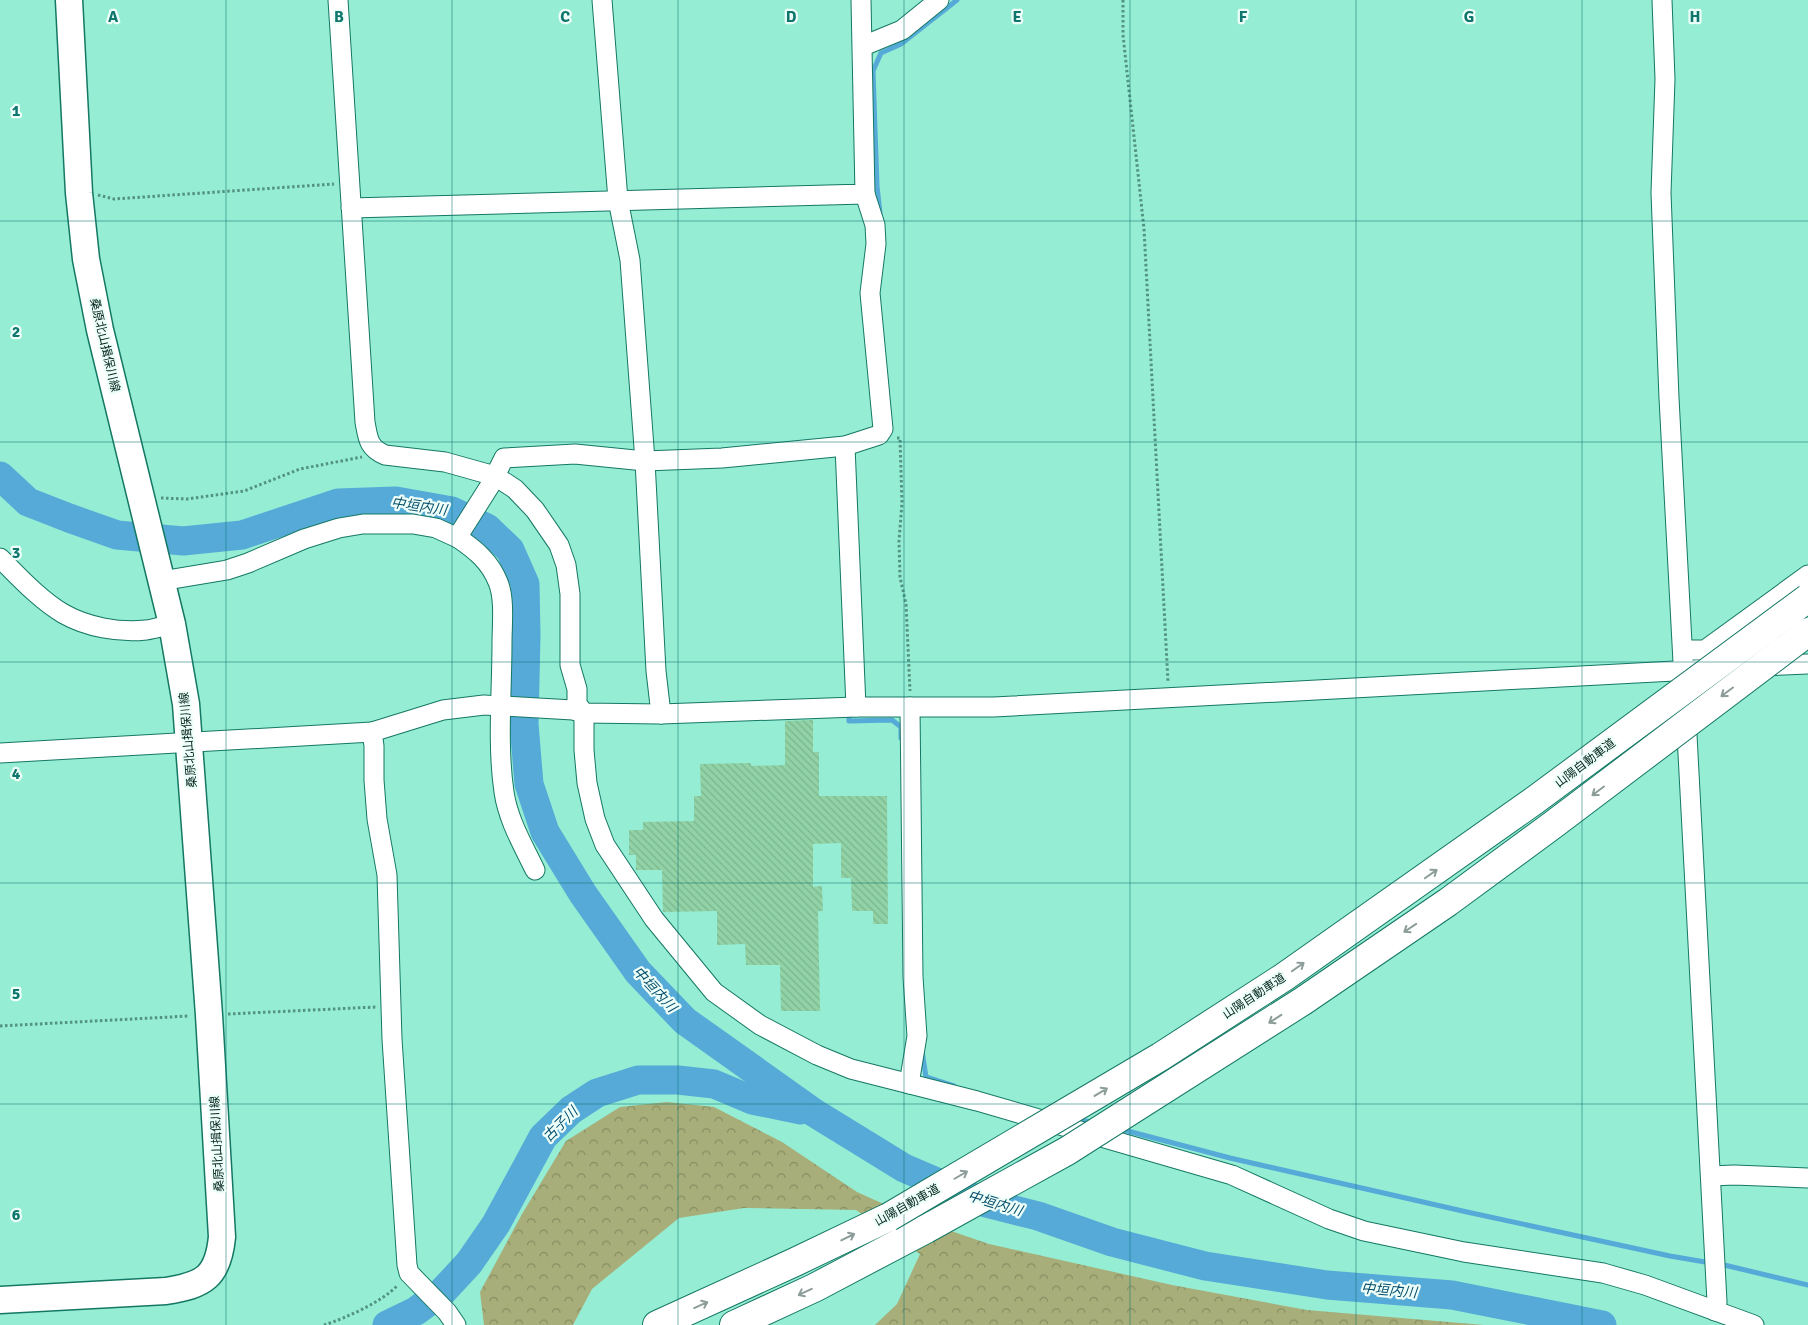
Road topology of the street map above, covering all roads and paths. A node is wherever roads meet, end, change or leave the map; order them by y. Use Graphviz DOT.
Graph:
graph roads {
  1 [pos="69,0"];
  2 [pos="338,0"];
  3 [pos="602,0"];
  4 [pos="861,0"];
  5 [pos="940,0"];
  6 [pos="1123,0"];
  7 [pos="1662,0"];
  8 [pos="863,46"];
  9 [pos="349,183"];
  10 [pos="79,193"];
  11 [pos="865,194"];
  12 [pos="618,200"];
  13 [pos="351,208"];
  14 [pos="879,435"];
  15 [pos="845,446"];
  16 [pos="376,451"];
  17 [pos="645,461"];
  18 [pos="493,480"];
  19 [pos="142,501"];
  20 [pos="459,536"];
  21 [pos="0,558"];
  22 [pos="1808,575"];
  23 [pos="160,576"];
  24 [pos="1808,598"];
  25 [pos="172,624"];
  26 [pos="1808,632"];
  27 [pos="1721,638"];
  28 [pos="1683,650"];
  29 [pos="1808,664"];
  30 [pos="1738,668"];
  31 [pos="1684,670"];
  32 [pos="1169,697"];
  33 [pos="504,706"];
  34 [pos="856,707"];
  35 [pos="910,707"];
  36 [pos="578,712"];
  37 [pos="661,714"];
  38 [pos="372,732"];
  39 [pos="190,743"];
  40 [pos="0,753"];
  41 [pos="535,870"];
  42 [pos="391,1006"];
  43 [pos="209,1015"];
  44 [pos="0,1026"];
  45 [pos="909,1084"];
  46 [pos="1711,1176"];
  47 [pos="1808,1178"];
  48 [pos="412,1276"];
  49 [pos="0,1300"];
  50 [pos="1715,1311"];
  51 [pos="452,1318"];
  52 [pos="324,1325"];
  53 [pos="656,1325"];
  54 [pos="734,1325"];
  55 [pos="1754,1325"];
  1 -- 10 [label="main road, 桑原北山揖保川線"];
  2 -- 9 [label="street"];
  3 -- 12 [label="street"];
  4 -- 8 [label="street"];
  5 -- 8 [label="street"];
  6 -- 32 [label="path"];
  7 -- 28 [label="street"];
  8 -- 11 [label="street"];
  9 -- 10 [label="path"];
  9 -- 13 [label="street"];
  10 -- 19 [label="main road, 桑原北山揖保川線"];
  11 -- 12 [label="street"];
  11 -- 14 [label="street"];
  12 -- 13 [label="street"];
  12 -- 17 [label="street"];
  13 -- 16 [label="street"];
  14 -- 15 [label="street"];
  14 -- 35 [label="path"];
  15 -- 17 [label="street"];
  15 -- 34 [label="street"];
  16 -- 18 [label="street"];
  16 -- 19 [label="path"];
  17 -- 18 [label="street"];
  17 -- 37 [label="street"];
  18 -- 20 [label="street"];
  18 -- 36 [label="street"];
  19 -- 23 [label="main road, 桑原北山揖保川線"];
  20 -- 23 [label="street"];
  20 -- 33 [label="street"];
  21 -- 25 [label="street"];
  22 -- 27 [label="street"];
  23 -- 25 [label="main road, 桑原北山揖保川線"];
  53 -- 24 [label="highway, 山陽自動車道, one-way, bridge"];
  25 -- 39 [label="main road, 桑原北山揖保川線"];
  26 -- 54 [label="highway, one-way, bridge"];
  27 -- 28 [label="street"];
  27 -- 30 [label="street"];
  28 -- 31 [label="street"];
  29 -- 30 [label="street"];
  30 -- 31 [label="street"];
  31 -- 32 [label="street"];
  31 -- 46 [label="street"];
  32 -- 35 [label="street"];
  33 -- 36 [label="street"];
  33 -- 38 [label="street"];
  33 -- 41 [label="street"];
  34 -- 35 [label="street"];
  34 -- 37 [label="street"];
  35 -- 45 [label="street"];
  36 -- 37 [label="street"];
  36 -- 45 [label="street"];
  38 -- 39 [label="street"];
  38 -- 42 [label="street"];
  39 -- 40 [label="street"];
  39 -- 43 [label="main road, 桑原北山揖保川線"];
  42 -- 43 [label="path"];
  42 -- 48 [label="street"];
  43 -- 44 [label="path"];
  43 -- 49 [label="main road, 桑原北山揖保川線"];
  45 -- 50 [label="street"];
  46 -- 47 [label="street"];
  46 -- 50 [label="street"];
  48 -- 51 [label="street"];
  48 -- 52 [label="path"];
  50 -- 55 [label="street"];
}
